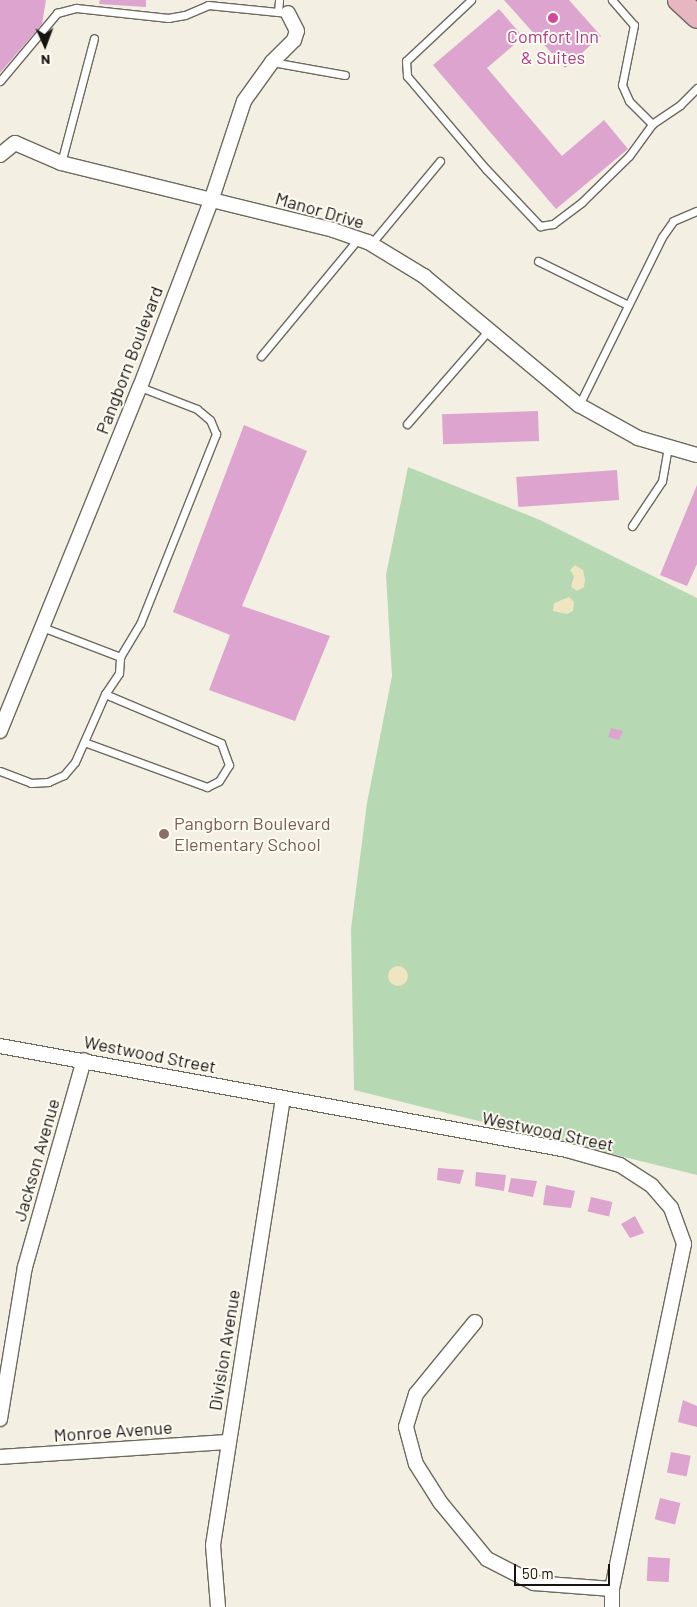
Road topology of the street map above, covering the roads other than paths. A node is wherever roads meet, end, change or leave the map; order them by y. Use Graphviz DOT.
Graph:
graph roads {
  1 [pos="279,0"];
  2 [pos="471,0"];
  3 [pos="612,0"];
  4 [pos="679,0"];
  5 [pos="235,4"];
  6 [pos="283,13"];
  7 [pos="697,17"];
  8 [pos="94,38"];
  9 [pos="272,62"];
  10 [pos="345,75"];
  11 [pos="0,80"];
  12 [pos="697,88"];
  13 [pos="652,124"];
  14 [pos="0,154"];
  15 [pos="440,161"];
  16 [pos="61,163"];
  17 [pos="211,201"];
  18 [pos="697,211"];
  19 [pos="365,241"];
  20 [pos="538,261"];
  21 [pos="628,305"];
  22 [pos="489,330"];
  23 [pos="261,356"];
  24 [pos="140,387"];
  25 [pos="579,405"];
  26 [pos="407,424"];
  27 [pos="668,448"];
  28 [pos="697,455"];
  29 [pos="632,526"];
  30 [pos="42,627"];
  31 [pos="120,657"];
  32 [pos="105,694"];
  33 [pos="0,730"];
  34 [pos="84,742"];
  35 [pos="0,772"];
  36 [pos="0,1046"];
  37 [pos="84,1060"];
  38 [pos="283,1100"];
  39 [pos="475,1322"];
  40 [pos="0,1419"];
  41 [pos="228,1442"];
  42 [pos="0,1457"];
  43 [pos="612,1590"];
  44 [pos="218,1607"];
  45 [pos="612,1607"];
  1 -- 6 [label="lane"];
  2 -- 13 [label="lane"];
  3 -- 13 [label="lane"];
  4 -- 7 [label="main road"];
  5 -- 6 [label="lane"];
  5 -- 11 [label="lane"];
  6 -- 9 [label="street, Pangborn Boulevard"];
  8 -- 16 [label="lane"];
  9 -- 10 [label="lane"];
  9 -- 17 [label="street, Pangborn Boulevard"];
  12 -- 13 [label="lane"];
  14 -- 16 [label="street, Manor Drive"];
  15 -- 19 [label="lane"];
  16 -- 17 [label="street, Manor Drive"];
  17 -- 19 [label="street, Manor Drive"];
  17 -- 24 [label="street, Pangborn Boulevard"];
  18 -- 21 [label="lane"];
  19 -- 22 [label="street, Manor Drive"];
  19 -- 23 [label="lane"];
  20 -- 21 [label="lane"];
  21 -- 25 [label="lane"];
  22 -- 25 [label="street, Manor Drive"];
  22 -- 26 [label="lane"];
  24 -- 30 [label="street, Pangborn Boulevard"];
  24 -- 31 [label="lane"];
  25 -- 27 [label="street, Manor Drive"];
  27 -- 28 [label="street, Manor Drive"];
  27 -- 29 [label="lane"];
  30 -- 31 [label="lane"];
  30 -- 33 [label="street, Pangborn Boulevard"];
  31 -- 32 [label="lane"];
  32 -- 34 [label="lane"];
  32 -- 34 [label="lane"];
  34 -- 35 [label="lane"];
  36 -- 37 [label="street, Westwood Street"];
  37 -- 38 [label="street, Westwood Street"];
  37 -- 40 [label="street, Jackson Avenue"];
  38 -- 41 [label="street, Division Avenue"];
  38 -- 43 [label="street, Westwood Street"];
  39 -- 43 [label="street"];
  41 -- 42 [label="street, Monroe Avenue"];
  41 -- 44 [label="street, Division Avenue"];
  43 -- 45 [label="street, Westwood Street"];
}
